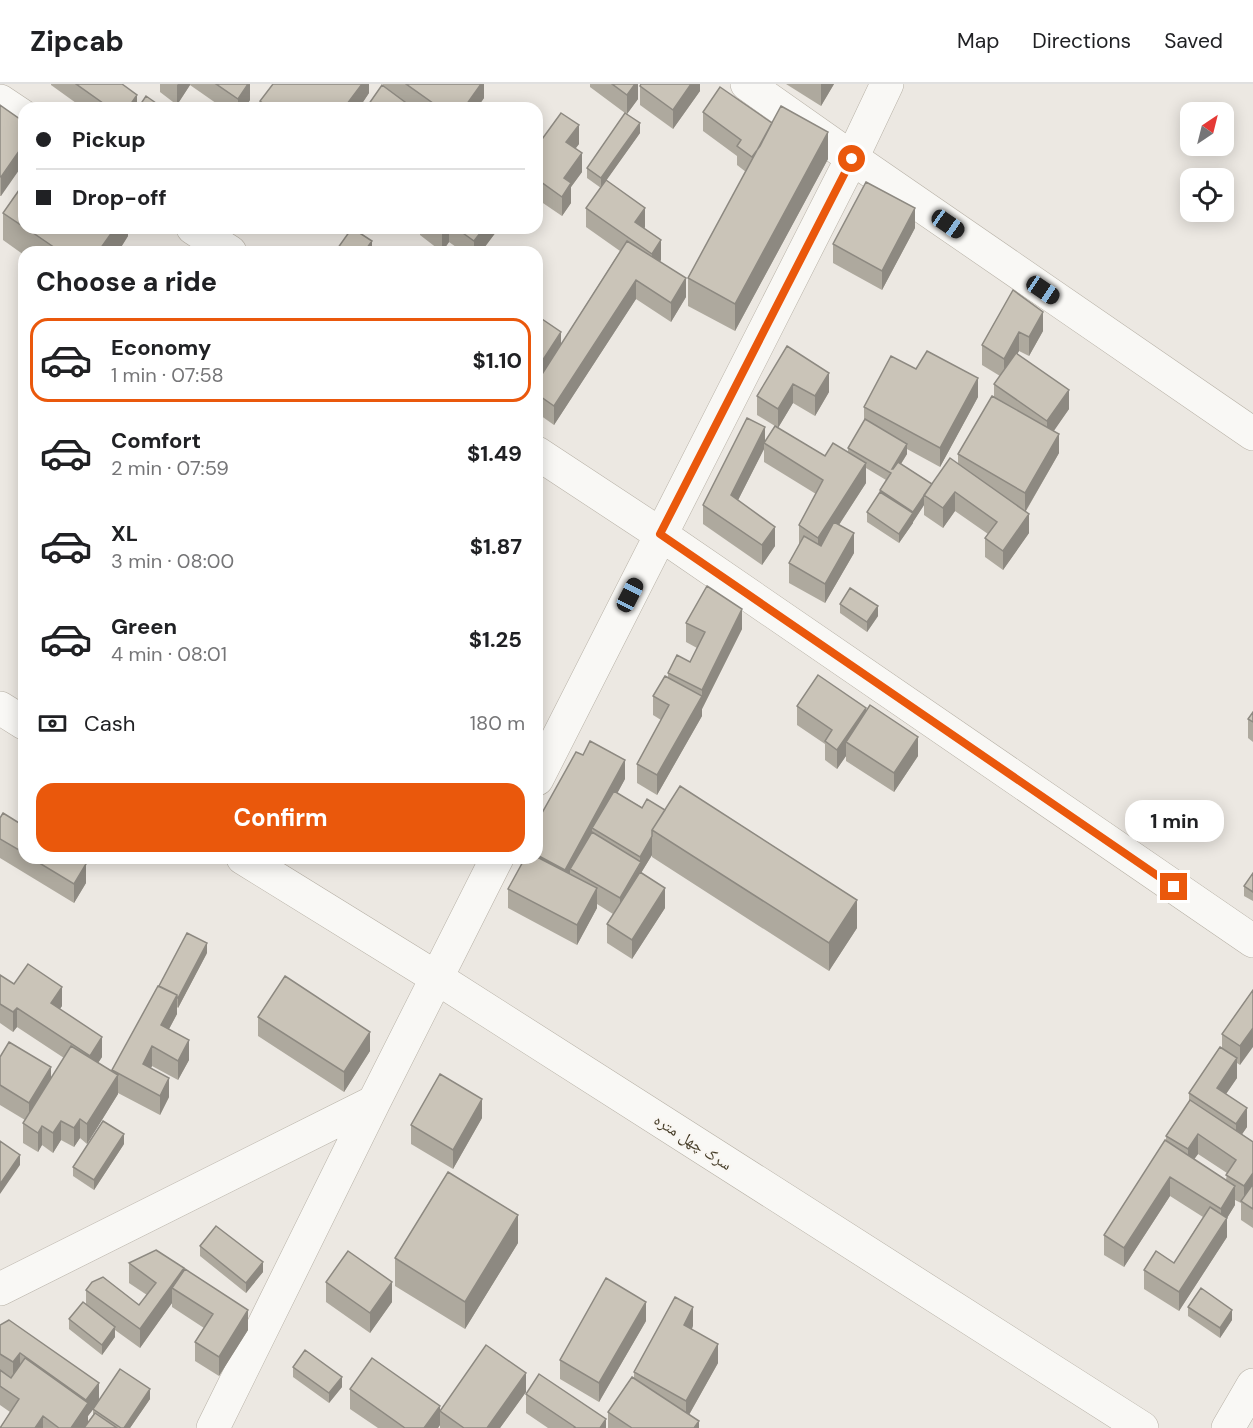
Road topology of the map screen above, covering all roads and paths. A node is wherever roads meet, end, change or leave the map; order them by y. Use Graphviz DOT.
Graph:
graph roads {
  1 [pos="747,84"];
  2 [pos="887,84"];
  3 [pos="0,101"];
  4 [pos="18,113"];
  5 [pos="852,159"];
  6 [pos="203,234"];
  7 [pos="221,246"];
  8 [pos="1253,434"];
  9 [pos="543,457"];
  10 [pos="660,534"];
  11 [pos="0,708"];
  12 [pos="18,719"];
  13 [pos="543,767"];
  14 [pos="253,864"];
  15 [pos="494,864"];
  16 [pos="1253,941"];
  17 [pos="437,978"];
  18 [pos="374,1102"];
  19 [pos="5,1282"];
  20 [pos="1253,1385"];
  21 [pos="213,1428"];
  22 [pos="1142,1428"];
  23 [pos="1228,1428"];
  1 -- 5 [label="street"];
  2 -- 5 [label="street"];
  3 -- 4 [label="street"];
  5 -- 8 [label="street"];
  5 -- 10 [label="street"];
  6 -- 7 [label="street"];
  9 -- 10 [label="street"];
  10 -- 13 [label="street"];
  10 -- 16 [label="street"];
  11 -- 12 [label="street"];
  14 -- 17 [label="street, سرک چهل متره"];
  15 -- 17 [label="street"];
  17 -- 18 [label="street"];
  17 -- 22 [label="street, سرک چهل متره"];
  18 -- 19 [label="street"];
  18 -- 21 [label="street"];
  20 -- 23 [label="street"];
}
